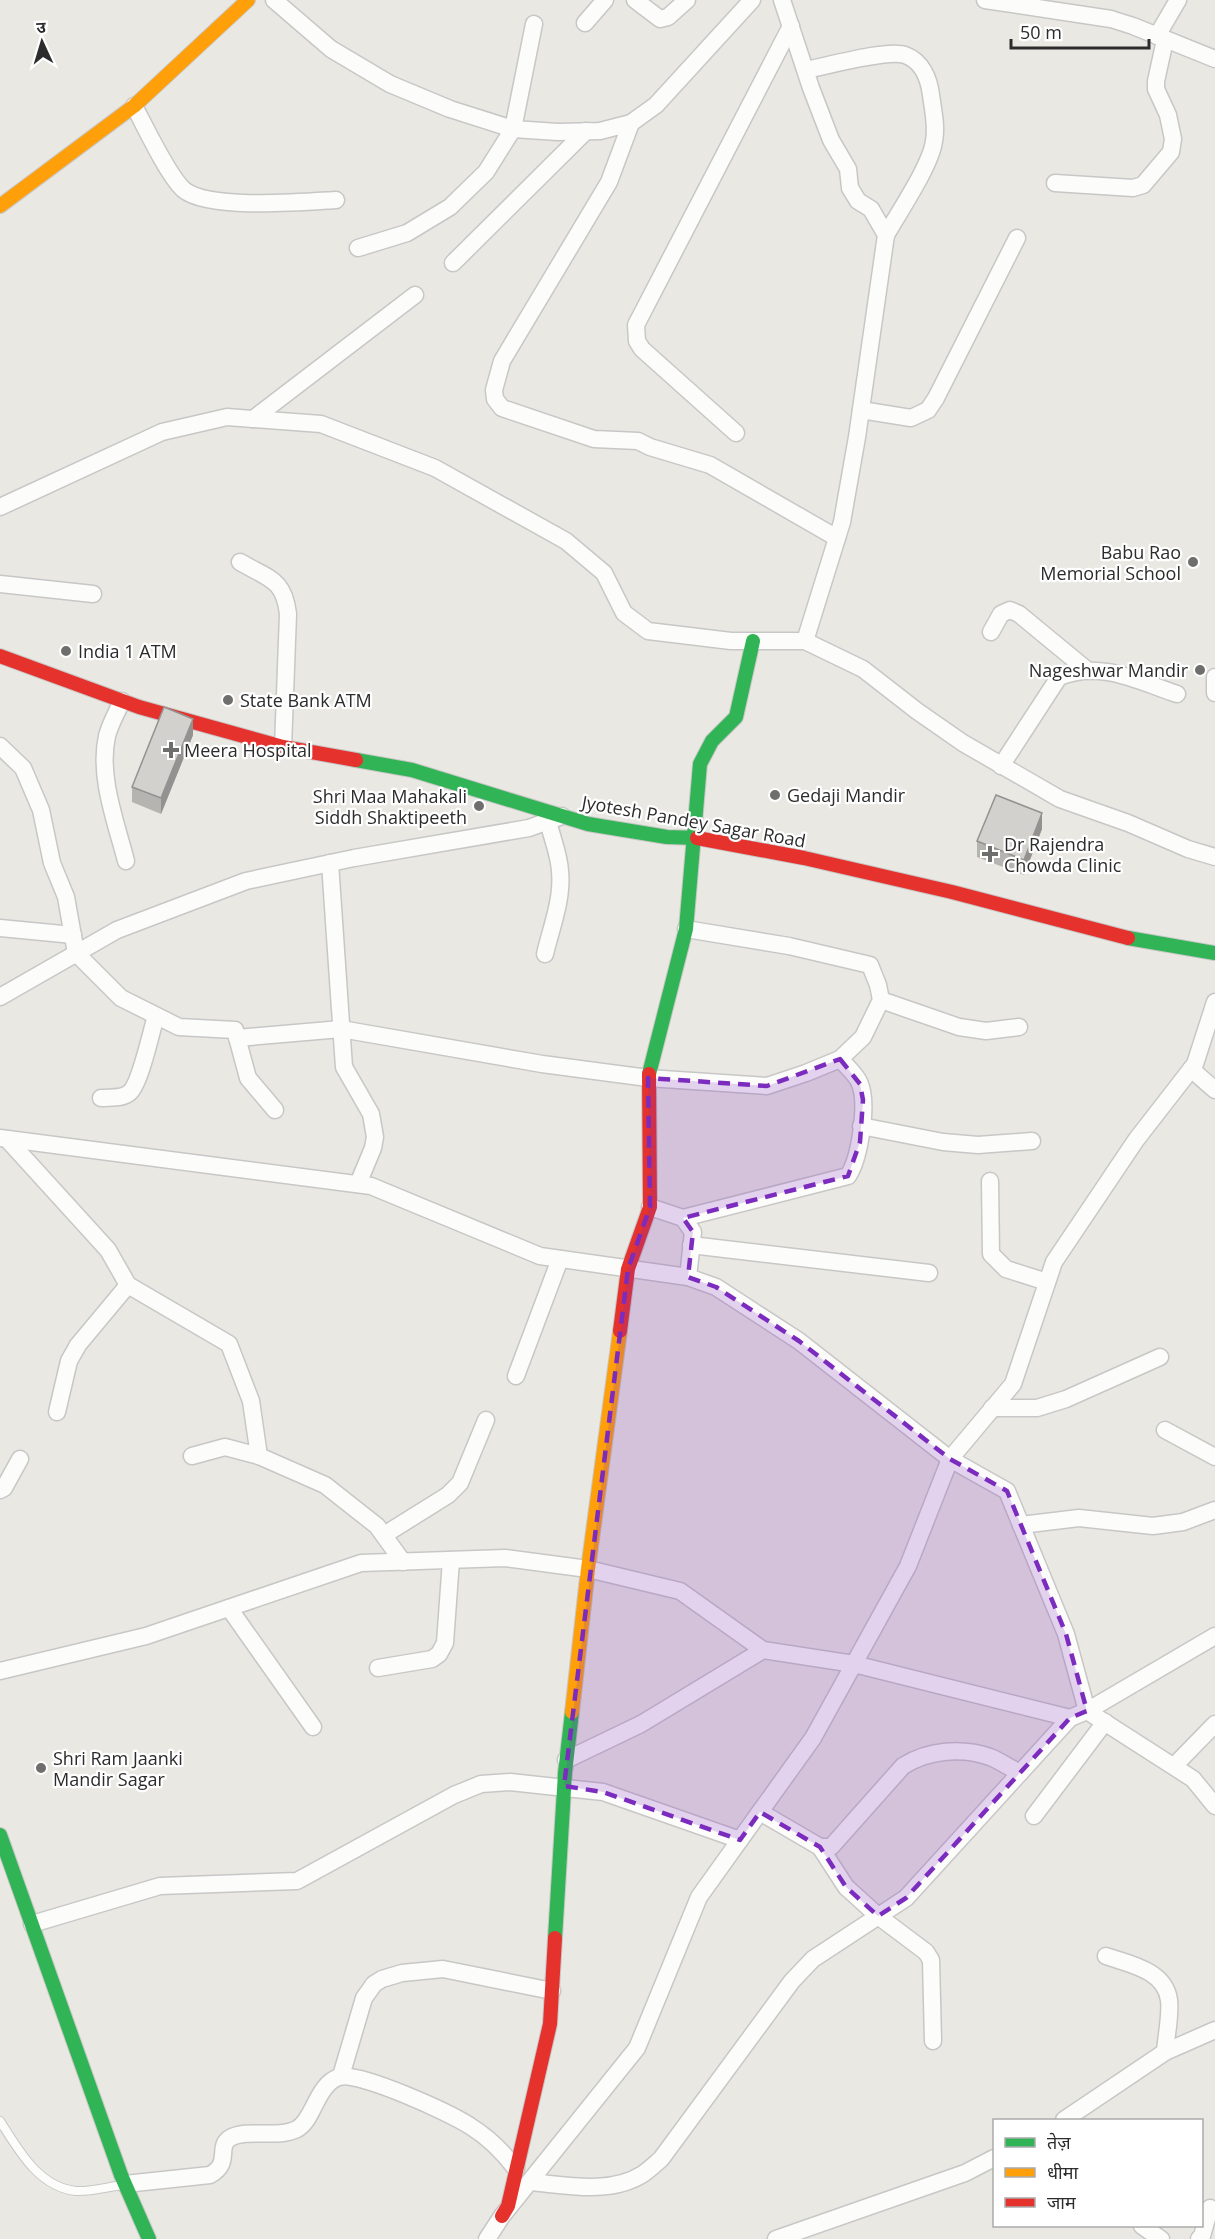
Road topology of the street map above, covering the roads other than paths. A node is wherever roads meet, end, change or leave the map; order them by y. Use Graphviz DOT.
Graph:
graph roads {
  1 [pos="248,0"];
  2 [pos="274,0"];
  3 [pos="605,0"];
  4 [pos="634,0"];
  5 [pos="687,0"];
  6 [pos="752,0"];
  7 [pos="782,0"];
  8 [pos="985,0"];
  9 [pos="1178,0"];
  10 [pos="1073,7"];
  11 [pos="585,23"];
  12 [pos="534,24"];
  13 [pos="791,26"];
  14 [pos="1161,38"];
  15 [pos="1215,59"];
  16 [pos="806,70"];
  17 [pos="134,106"];
  18 [pos="631,123"];
  19 [pos="513,129"];
  20 [pos="586,131"];
  21 [pos="1055,183"];
  22 [pos="336,200"];
  23 [pos="0,206"];
  24 [pos="886,235"];
  25 [pos="1017,238"];
  26 [pos="358,248"];
  27 [pos="453,263"];
  28 [pos="415,295"];
  29 [pos="861,410"];
  30 [pos="253,419"];
  31 [pos="736,433"];
  32 [pos="0,507"];
  33 [pos="837,538"];
  34 [pos="240,562"];
  35 [pos="0,584"];
  36 [pos="93,594"];
  37 [pos="991,632"];
  38 [pos="753,641"];
  39 [pos="805,641"];
  40 [pos="0,656"];
  41 [pos="1087,670"];
  42 [pos="1215,677"];
  43 [pos="1215,693"];
  44 [pos="1177,694"];
  45 [pos="122,701"];
  46 [pos="0,746"];
  47 [pos="283,747"];
  48 [pos="1001,765"];
  49 [pos="555,819"];
  50 [pos="692,837"];
  51 [pos="1215,857"];
  52 [pos="126,861"];
  53 [pos="330,863"];
  54 [pos="0,928"];
  55 [pos="686,929"];
  56 [pos="73,935"];
  57 [pos="76,953"];
  58 [pos="1215,953"];
  59 [pos="545,954"];
  60 [pos="0,997"];
  61 [pos="881,1000"];
  62 [pos="1215,1002"];
  63 [pos="156,1016"];
  64 [pos="1019,1027"];
  65 [pos="342,1029"];
  66 [pos="237,1038"];
  67 [pos="840,1059"];
  68 [pos="1191,1069"];
  69 [pos="648,1078"];
  70 [pos="1215,1090"];
  71 [pos="101,1098"];
  72 [pos="275,1110"];
  73 [pos="861,1126"];
  74 [pos="3,1139"];
  75 [pos="1032,1141"];
  76 [pos="990,1181"];
  77 [pos="358,1184"];
  78 [pos="650,1207"];
  79 [pos="683,1218"];
  80 [pos="691,1245"];
  81 [pos="560,1259"];
  82 [pos="628,1269"];
  83 [pos="929,1274"];
  84 [pos="688,1277"];
  85 [pos="1047,1282"];
  86 [pos="128,1285"];
  87 [pos="1160,1356"];
  88 [pos="516,1376"];
  89 [pos="992,1408"];
  90 [pos="57,1412"];
  91 [pos="486,1420"];
  92 [pos="1164,1430"];
  93 [pos="192,1456"];
  94 [pos="259,1456"];
  95 [pos="1215,1457"];
  96 [pos="20,1459"];
  97 [pos="950,1459"];
  98 [pos="0,1490"];
  99 [pos="1215,1510"];
  100 [pos="1021,1525"];
  101 [pos="384,1534"];
  102 [pos="451,1560"];
  103 [pos="403,1562"];
  104 [pos="588,1569"];
  105 [pos="229,1608"];
  106 [pos="1215,1636"];
  107 [pos="763,1650"];
  108 [pos="854,1665"];
  109 [pos="378,1668"];
  110 [pos="0,1671"];
  111 [pos="1087,1711"];
  112 [pos="1070,1718"];
  113 [pos="1105,1722"];
  114 [pos="1215,1724"];
  115 [pos="313,1727"];
  116 [pos="566,1760"];
  117 [pos="1174,1766"];
  118 [pos="1020,1773"];
  119 [pos="564,1786"];
  120 [pos="1215,1806"];
  121 [pos="760,1812"];
  122 [pos="1034,1816"];
  123 [pos="0,1835"];
  124 [pos="740,1840"];
  125 [pos="820,1847"];
  126 [pos="878,1916"];
  127 [pos="32,1924"];
  128 [pos="1106,1956"];
  129 [pos="552,1991"];
  130 [pos="1215,2030"];
  131 [pos="933,2041"];
  132 [pos="1165,2052"];
  133 [pos="340,2076"];
  134 [pos="1067,2119"];
  135 [pos="0,2121"];
  136 [pos="993,2159"];
  137 [pos="516,2169"];
  138 [pos="530,2182"];
  139 [pos="125,2184"];
  140 [pos="1209,2207"];
  141 [pos="502,2216"];
  142 [pos="1143,2227"];
  143 [pos="149,2239"];
  144 [pos="487,2239"];
  145 [pos="777,2239"];
  146 [pos="1161,2239"];
  147 [pos="1199,2239"];
  1 -- 17 [label="main road"];
  2 -- 19 [label="street"];
  3 -- 11 [label="street"];
  4 -- 5 [label="street"];
  6 -- 18 [label="street"];
  7 -- 13 [label="street"];
  8 -- 10 [label="street"];
  9 -- 14 [label="street"];
  10 -- 14 [label="street"];
  12 -- 19 [label="street"];
  13 -- 16 [label="street"];
  13 -- 31 [label="street"];
  14 -- 15 [label="street"];
  14 -- 21 [label="street"];
  16 -- 24 [label="street"];
  16 -- 24 [label="street"];
  17 -- 22 [label="street"];
  17 -- 23 [label="main road"];
  18 -- 20 [label="street"];
  18 -- 33 [label="street"];
  19 -- 20 [label="street"];
  19 -- 26 [label="street"];
  20 -- 27 [label="street"];
  24 -- 29 [label="street"];
  25 -- 29 [label="street"];
  28 -- 30 [label="street"];
  29 -- 33 [label="street"];
  30 -- 32 [label="street"];
  30 -- 38 [label="street"];
  33 -- 39 [label="street"];
  34 -- 47 [label="street"];
  35 -- 36 [label="street"];
  37 -- 41 [label="street"];
  38 -- 39 [label="street"];
  38 -- 50 [label="main road"];
  39 -- 48 [label="street"];
  40 -- 45 [label="main road, Jyotesh Pandey Sagar Road"];
  41 -- 44 [label="street"];
  41 -- 48 [label="street"];
  42 -- 43 [label="street"];
  45 -- 47 [label="main road, Jyotesh Pandey Sagar Road"];
  45 -- 52 [label="street"];
  46 -- 56 [label="street"];
  47 -- 49 [label="main road, Jyotesh Pandey Sagar Road"];
  48 -- 51 [label="street"];
  49 -- 50 [label="main road, Jyotesh Pandey Sagar Road"];
  49 -- 53 [label="street"];
  49 -- 59 [label="street"];
  50 -- 55 [label="main road"];
  50 -- 58 [label="main road, Jyotesh Pandey Sagar Road"];
  53 -- 57 [label="street"];
  53 -- 65 [label="street"];
  54 -- 56 [label="street"];
  55 -- 61 [label="street"];
  55 -- 69 [label="main road"];
  56 -- 57 [label="street"];
  57 -- 60 [label="street"];
  57 -- 63 [label="street"];
  61 -- 64 [label="street"];
  61 -- 67 [label="street"];
  62 -- 68 [label="street"];
  63 -- 66 [label="street"];
  63 -- 71 [label="street"];
  65 -- 66 [label="street"];
  65 -- 69 [label="street"];
  65 -- 77 [label="street"];
  66 -- 72 [label="street"];
  67 -- 69 [label="street"];
  67 -- 73 [label="street"];
  68 -- 70 [label="street"];
  68 -- 85 [label="street"];
  69 -- 78 [label="main road"];
  73 -- 75 [label="street"];
  73 -- 79 [label="street"];
  74 -- 77 [label="street"];
  74 -- 86 [label="street"];
  76 -- 85 [label="street"];
  77 -- 81 [label="street"];
  78 -- 79 [label="street"];
  78 -- 82 [label="main road"];
  79 -- 80 [label="street"];
  80 -- 83 [label="street"];
  80 -- 84 [label="street"];
  81 -- 82 [label="street"];
  81 -- 88 [label="street"];
  82 -- 84 [label="street"];
  82 -- 104 [label="main road"];
  84 -- 97 [label="street"];
  85 -- 89 [label="street"];
  86 -- 90 [label="street"];
  86 -- 94 [label="street"];
  87 -- 89 [label="street"];
  89 -- 97 [label="street"];
  91 -- 101 [label="street"];
  92 -- 95 [label="street"];
  93 -- 94 [label="street"];
  94 -- 101 [label="street"];
  96 -- 98 [label="street"];
  97 -- 100 [label="street"];
  97 -- 108 [label="street"];
  99 -- 100 [label="street"];
  100 -- 111 [label="street"];
  101 -- 103 [label="street"];
  102 -- 103 [label="street"];
  102 -- 104 [label="street"];
  102 -- 109 [label="street"];
  103 -- 105 [label="street"];
  104 -- 107 [label="street"];
  104 -- 116 [label="main road"];
  105 -- 110 [label="street"];
  105 -- 115 [label="street"];
  106 -- 111 [label="street"];
  107 -- 108 [label="street"];
  107 -- 116 [label="street"];
  108 -- 112 [label="street"];
  108 -- 121 [label="street"];
  111 -- 112 [label="street"];
  111 -- 113 [label="street"];
  112 -- 118 [label="street"];
  113 -- 117 [label="street"];
  113 -- 122 [label="street"];
  114 -- 117 [label="street"];
  116 -- 119 [label="main road"];
  117 -- 120 [label="street"];
  118 -- 125 [label="street"];
  118 -- 126 [label="street"];
  119 -- 124 [label="street"];
  119 -- 127 [label="street"];
  119 -- 129 [label="main road"];
  121 -- 124 [label="street"];
  121 -- 125 [label="street"];
  123 -- 127 [label="main road"];
  124 -- 138 [label="street"];
  125 -- 126 [label="street"];
  126 -- 131 [label="street"];
  126 -- 138 [label="street"];
  127 -- 139 [label="main road"];
  128 -- 132 [label="street"];
  129 -- 133 [label="street"];
  129 -- 137 [label="main road"];
  130 -- 132 [label="street"];
  132 -- 134 [label="street"];
  133 -- 137 [label="street"];
  133 -- 139 [label="street"];
  135 -- 139 [label="lane"];
  136 -- 145 [label="street"];
  137 -- 141 [label="main road"];
  138 -- 141 [label="street"];
  139 -- 143 [label="main road"];
  140 -- 147 [label="street"];
  141 -- 144 [label="street"];
  142 -- 146 [label="street"];
}
